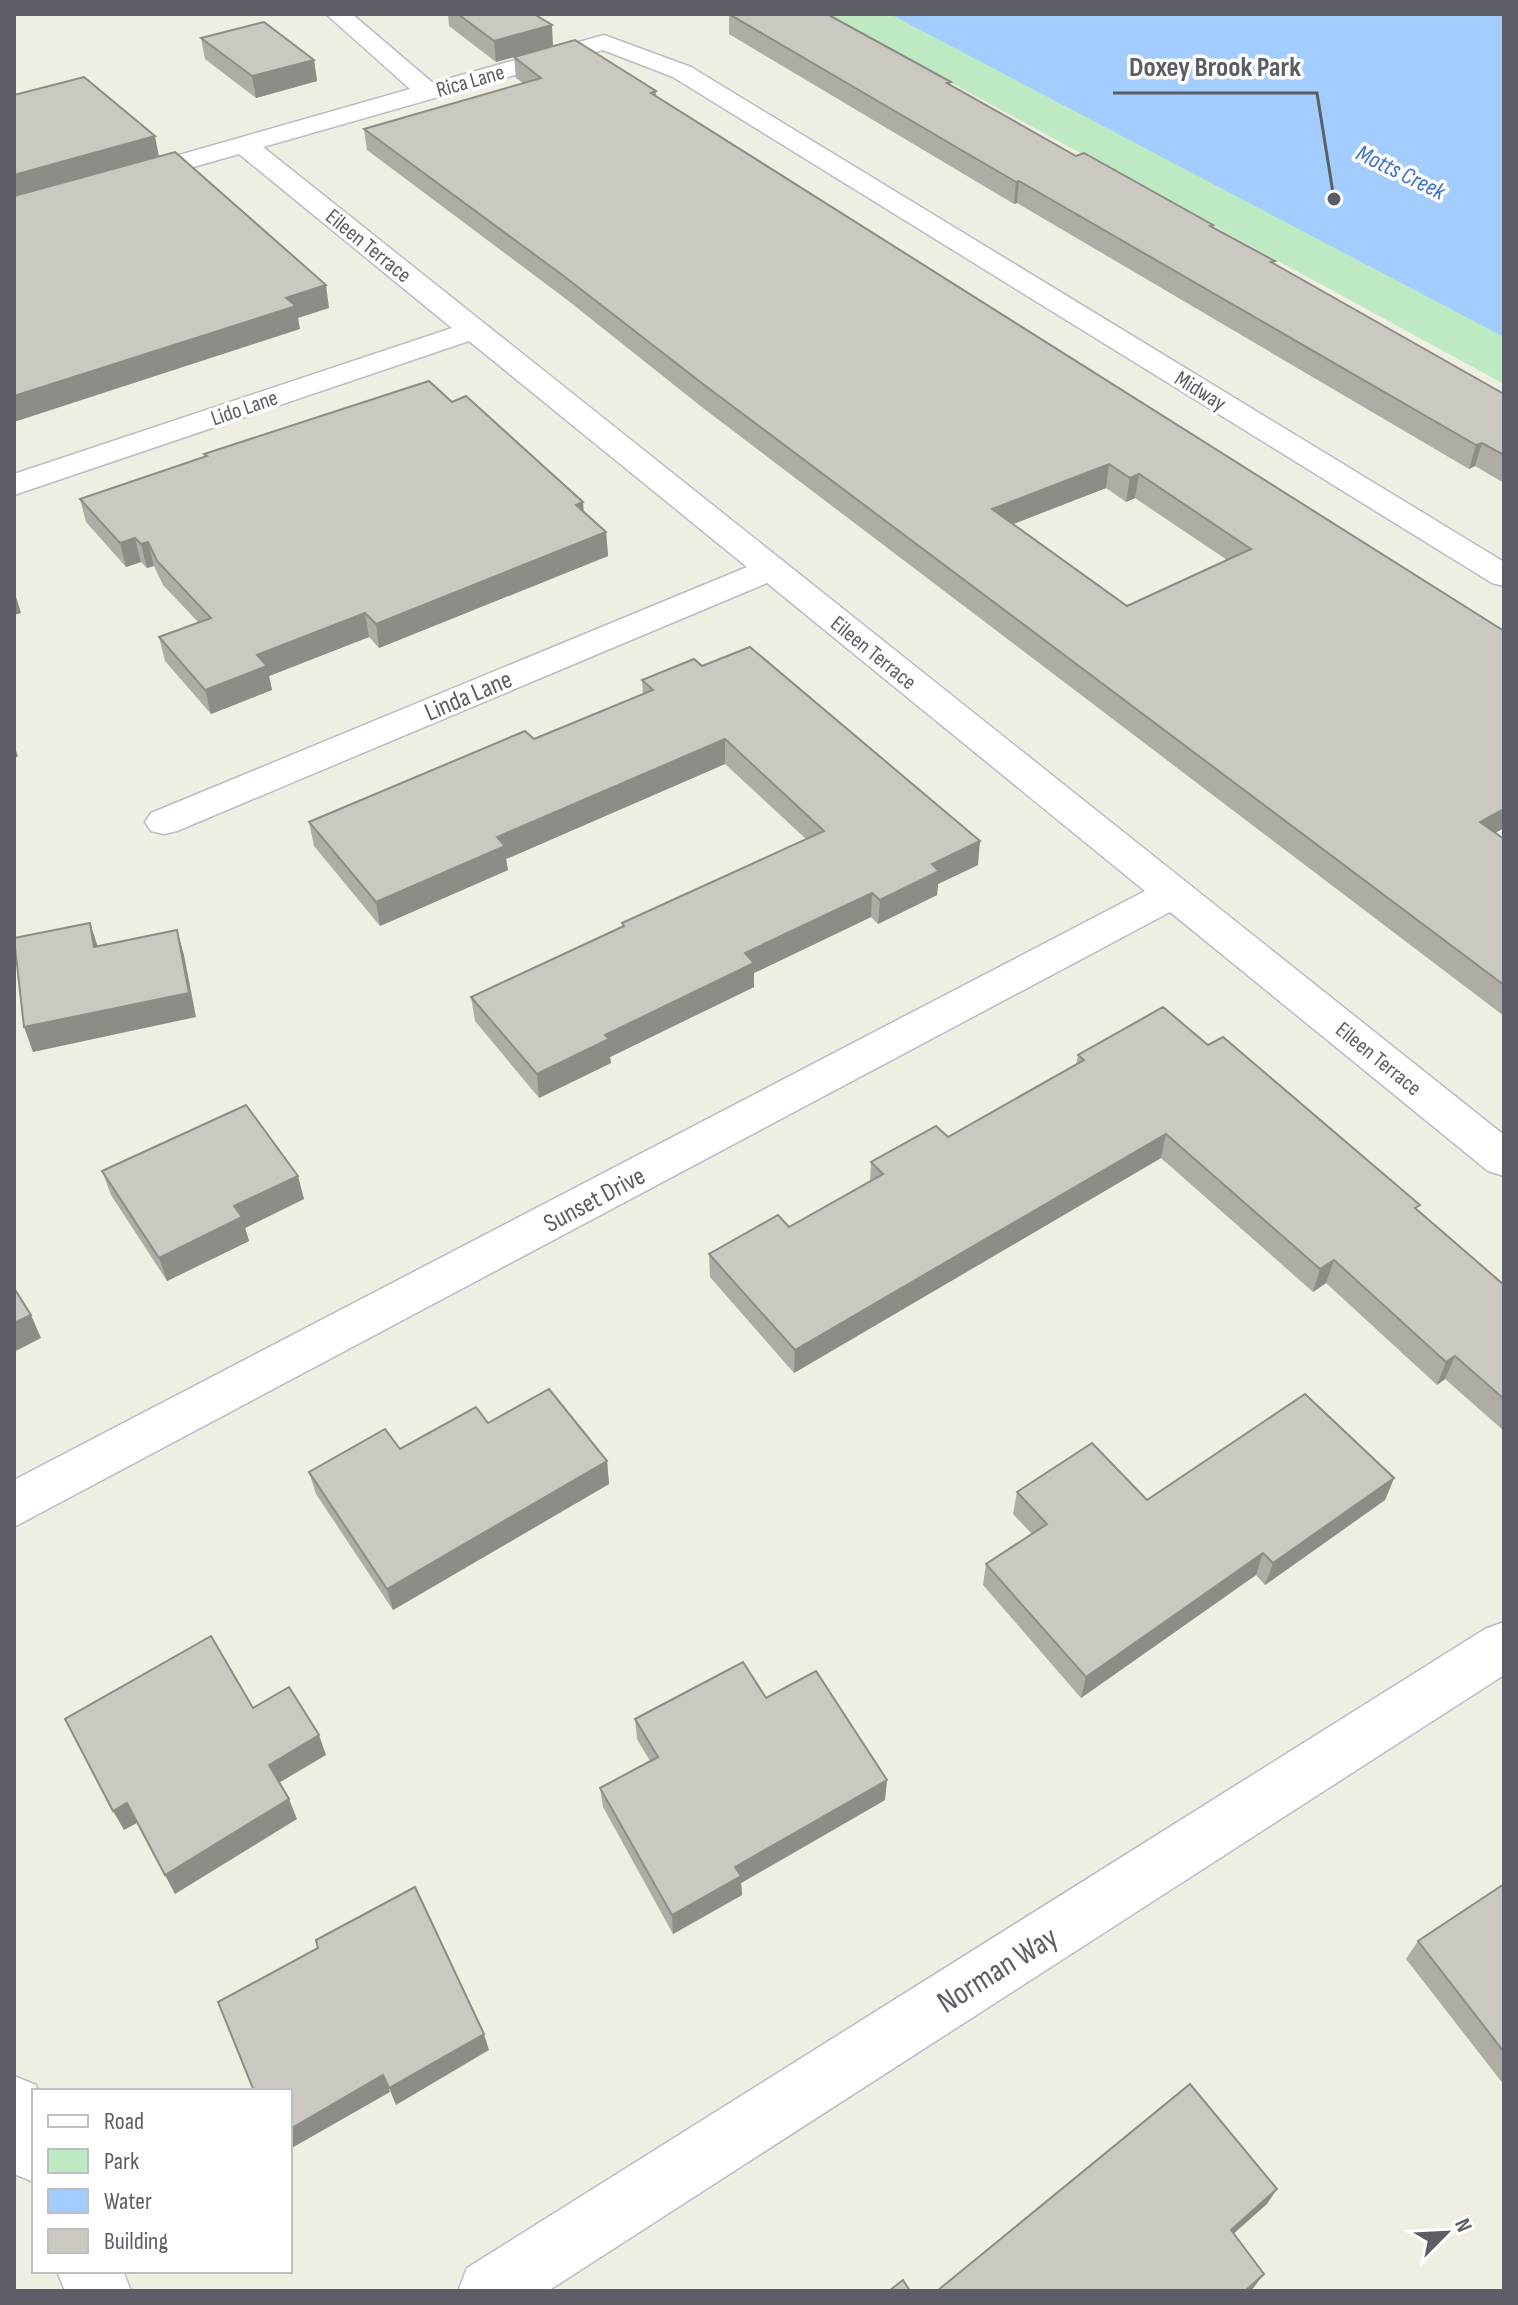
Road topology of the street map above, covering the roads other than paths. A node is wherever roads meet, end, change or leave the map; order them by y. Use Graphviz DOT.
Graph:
graph roads {
  1 [pos="338,14"];
  2 [pos="428,92"];
  3 [pos="244,145"];
  4 [pos="897,204"];
  5 [pos="14,210"];
  6 [pos="474,330"];
  7 [pos="14,485"];
  8 [pos="772,569"];
  9 [pos="1504,576"];
  10 [pos="164,822"];
  11 [pos="1174,893"];
  12 [pos="1504,1159"];
  13 [pos="14,1505"];
  14 [pos="1504,1646"];
  15 [pos="14,2107"];
  16 [pos="32,2147"];
  17 [pos="90,2273"];
  18 [pos="99,2291"];
  19 [pos="490,2291"];
  1 -- 2 [label="street"];
  2 -- 3 [label="street, Rica Lane"];
  2 -- 4 [label="street, Rica Lane"];
  3 -- 5 [label="street, Rica Lane"];
  3 -- 6 [label="street, Eileen Terrace"];
  4 -- 9 [label="street, Midway"];
  6 -- 7 [label="street, Lido Lane"];
  6 -- 8 [label="street, Eileen Terrace"];
  8 -- 10 [label="street, Linda Lane"];
  8 -- 11 [label="street, Eileen Terrace"];
  11 -- 12 [label="street, Eileen Terrace"];
  11 -- 13 [label="street, Sunset Drive"];
  14 -- 19 [label="street, Norman Way"];
  15 -- 16 [label="street"];
  17 -- 18 [label="street"];
}
